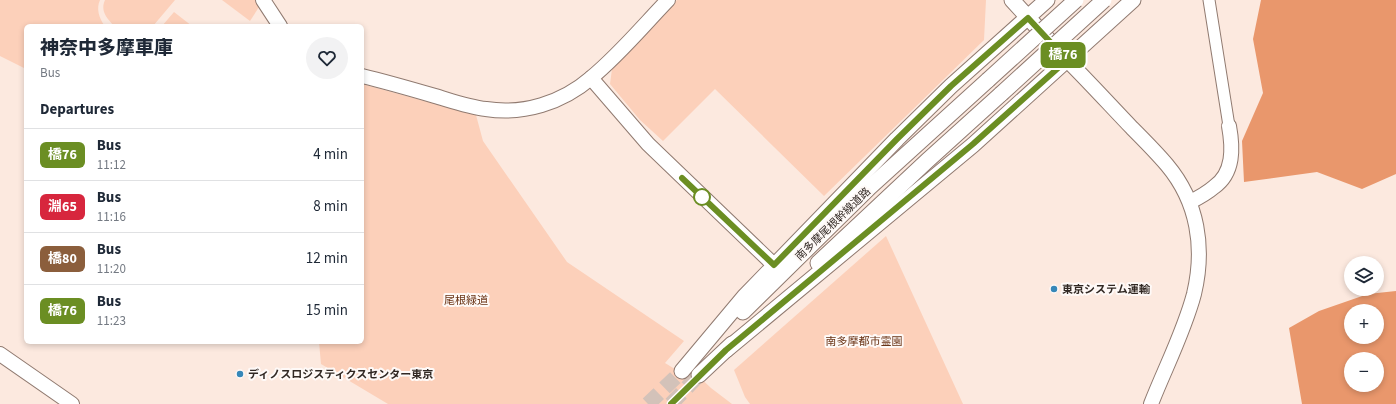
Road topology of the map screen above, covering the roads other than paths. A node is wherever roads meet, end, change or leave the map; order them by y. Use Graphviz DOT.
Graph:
graph roads {
  1 [pos="263,0"];
  2 [pos="668,0"];
  3 [pos="1012,0"];
  4 [pos="1047,0"];
  5 [pos="1076,0"];
  6 [pos="1104,0"];
  7 [pos="1133,0"];
  8 [pos="1209,0"];
  9 [pos="1028,18"];
  10 [pos="279,24"];
  11 [pos="1067,60"];
  12 [pos="364,77"];
  13 [pos="591,78"];
  14 [pos="1229,126"];
  15 [pos="1190,202"];
  16 [pos="774,265"];
  17 [pos="726,350"];
  18 [pos="0,354"];
  19 [pos="699,376"];
  20 [pos="72,404"];
  21 [pos="1151,404"];
  1 -- 10 [label="street"];
  2 -- 13 [label="street"];
  3 -- 9 [label="main road"];
  4 -- 9 [label="main road"];
  5 -- 16 [label="main road, 南多摩尾根幹線道路, bridge"];
  6 -- 17 [label="main road, 南多摩尾根幹線道路, bridge"];
  7 -- 11 [label="main road"];
  8 -- 14 [label="street"];
  9 -- 11 [label="main road"];
  9 -- 16 [label="main road"];
  11 -- 15 [label="street"];
  11 -- 17 [label="main road"];
  12 -- 13 [label="street"];
  13 -- 16 [label="street"];
  14 -- 15 [label="street"];
  15 -- 21 [label="street"];
  17 -- 19 [label="main road, 南多摩尾根幹線道路"];
  18 -- 20 [label="street"];
}
